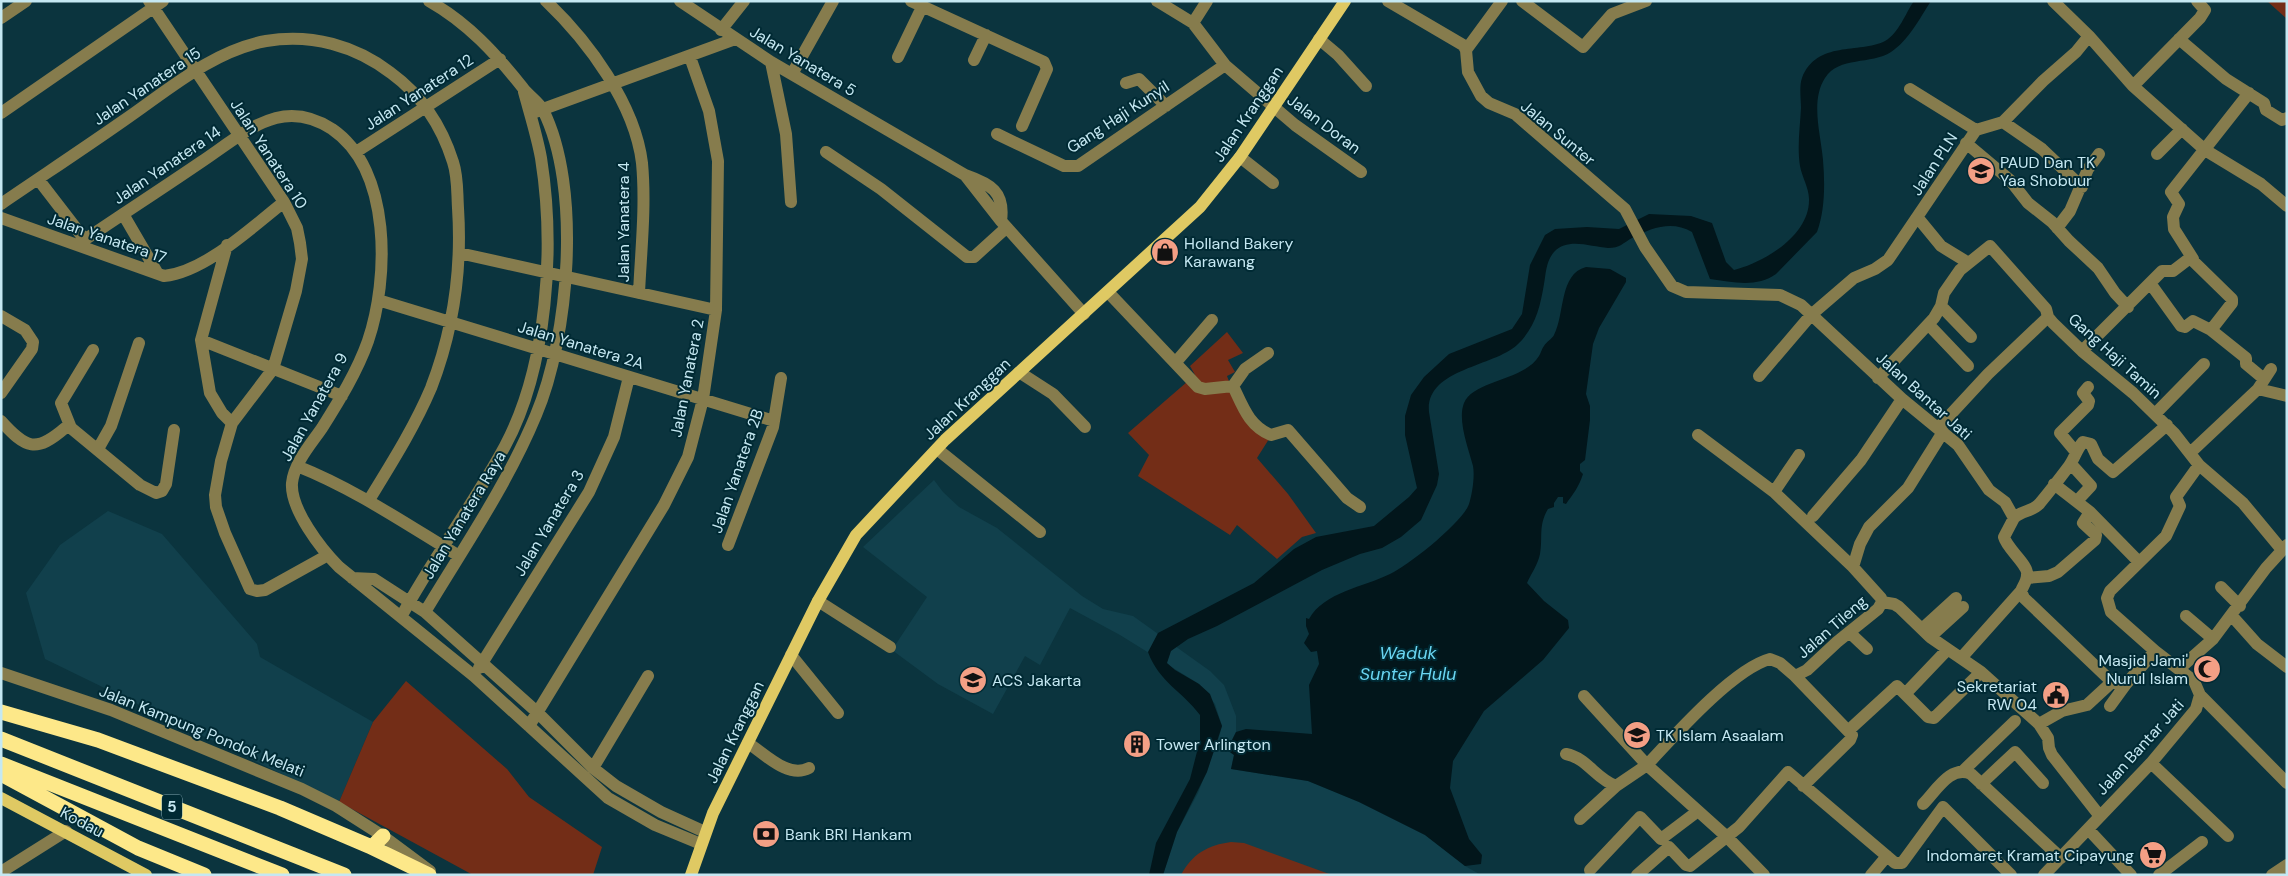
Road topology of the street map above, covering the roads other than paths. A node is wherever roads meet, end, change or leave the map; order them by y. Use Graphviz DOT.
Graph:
graph roads {
  1 [pos="26,1"];
  2 [pos="429,1"];
  3 [pos="546,1"];
  4 [pos="680,1"];
  5 [pos="744,1"];
  6 [pos="833,1"];
  7 [pos="1157,1"];
  8 [pos="1207,1"];
  9 [pos="1345,1"];
  10 [pos="1388,1"];
  11 [pos="1502,1"];
  12 [pos="1522,1"];
  13 [pos="1646,1"];
  14 [pos="2053,1"];
  15 [pos="2197,1"];
  16 [pos="155,3"];
  17 [pos="916,4"];
  18 [pos="1,18"];
  19 [pos="1193,23"];
  20 [pos="721,30"];
  21 [pos="986,35"];
  22 [pos="2089,36"];
  23 [pos="735,39"];
  24 [pos="1319,39"];
  25 [pos="2179,39"];
  26 [pos="1466,50"];
  27 [pos="690,57"];
  28 [pos="898,57"];
  29 [pos="500,59"];
  30 [pos="974,60"];
  31 [pos="771,62"];
  32 [pos="1225,65"];
  33 [pos="196,70"];
  34 [pos="792,74"];
  35 [pos="611,82"];
  36 [pos="1126,83"];
  37 [pos="1366,86"];
  38 [pos="2133,86"];
  39 [pos="1910,89"];
  40 [pos="524,90"];
  41 [pos="2249,94"];
  42 [pos="425,106"];
  43 [pos="1166,106"];
  44 [pos="1274,106"];
  45 [pos="543,109"];
  46 [pos="1,113"];
  47 [pos="530,114"];
  48 [pos="2287,118"];
  49 [pos="2003,122"];
  50 [pos="1022,126"];
  51 [pos="2182,129"];
  52 [pos="1976,130"];
  53 [pos="997,134"];
  54 [pos="239,136"];
  55 [pos="1966,143"];
  56 [pos="2206,150"];
  57 [pos="356,152"];
  58 [pos="826,152"];
  59 [pos="2099,154"];
  60 [pos="2157,154"];
  61 [pos="1240,157"];
  62 [pos="1361,172"];
  63 [pos="38,179"];
  64 [pos="1273,183"];
  65 [pos="2082,186"];
  66 [pos="284,202"];
  67 [pos="791,202"];
  68 [pos="1,204"];
  69 [pos="2287,206"];
  70 [pos="123,214"];
  71 [pos="1628,214"];
  72 [pos="1,218"];
  73 [pos="1918,218"];
  74 [pos="1004,224"];
  75 [pos="2057,228"];
  76 [pos="81,243"];
  77 [pos="226,245"];
  78 [pos="459,253"];
  79 [pos="2193,259"];
  80 [pos="1968,262"];
  81 [pos="546,272"];
  82 [pos="158,274"];
  83 [pos="566,277"];
  84 [pos="2150,283"];
  85 [pos="1108,292"];
  86 [pos="639,293"];
  87 [pos="378,300"];
  88 [pos="1941,306"];
  89 [pos="2128,306"];
  90 [pos="716,310"];
  91 [pos="1084,314"];
  92 [pos="1811,315"];
  93 [pos="1,316"];
  94 [pos="2048,317"];
  95 [pos="1212,320"];
  96 [pos="451,322"];
  97 [pos="1928,325"];
  98 [pos="2211,330"];
  99 [pos="1971,337"];
  100 [pos="201,340"];
  101 [pos="139,343"];
  102 [pos="93,350"];
  103 [pos="539,350"];
  104 [pos="2082,351"];
  105 [pos="554,354"];
  106 [pos="1268,354"];
  107 [pos="1176,362"];
  108 [pos="2204,364"];
  109 [pos="1968,366"];
  110 [pos="273,369"];
  111 [pos="1019,372"];
  112 [pos="1759,376"];
  113 [pos="629,377"];
  114 [pos="781,378"];
  115 [pos="1878,378"];
  116 [pos="2264,379"];
  117 [pos="1233,386"];
  118 [pos="2088,387"];
  119 [pos="1,393"];
  120 [pos="342,396"];
  121 [pos="2287,396"];
  122 [pos="702,399"];
  123 [pos="1902,399"];
  124 [pos="2155,414"];
  125 [pos="1,421"];
  126 [pos="774,421"];
  127 [pos="232,424"];
  128 [pos="2167,425"];
  129 [pos="1085,427"];
  130 [pos="71,428"];
  131 [pos="174,430"];
  132 [pos="1940,430"];
  133 [pos="6,435"];
  134 [pos="1698,435"];
  135 [pos="98,448"];
  136 [pos="937,449"];
  137 [pos="2190,453"];
  138 [pos="1799,455"];
  139 [pos="2073,458"];
  140 [pos="2199,464"];
  141 [pos="297,466"];
  142 [pos="2054,484"];
  143 [pos="1774,492"];
  144 [pos="369,500"];
  145 [pos="2077,500"];
  146 [pos="1360,507"];
  147 [pos="2090,512"];
  148 [pos="1813,516"];
  149 [pos="2014,518"];
  150 [pos="1040,532"];
  151 [pos="728,545"];
  152 [pos="442,546"];
  153 [pos="2284,548"];
  154 [pos="328,555"];
  155 [pos="459,556"];
  156 [pos="2139,562"];
  157 [pos="1853,567"];
  158 [pos="352,578"];
  159 [pos="2027,578"];
  160 [pos="2221,587"];
  161 [pos="2021,591"];
  162 [pos="410,601"];
  163 [pos="818,601"];
  164 [pos="1882,602"];
  165 [pos="1960,602"];
  166 [pos="2236,611"];
  167 [pos="425,612"];
  168 [pos="2186,616"];
  169 [pos="401,617"];
  170 [pos="1849,632"];
  171 [pos="1926,633"];
  172 [pos="2214,639"];
  173 [pos="890,646"];
  174 [pos="1867,649"];
  175 [pos="1946,650"];
  176 [pos="2155,651"];
  177 [pos="790,656"];
  178 [pos="1962,657"];
  179 [pos="483,663"];
  180 [pos="2287,667"];
  181 [pos="2179,669"];
  182 [pos="1981,672"];
  183 [pos="1,673"];
  184 [pos="474,676"];
  185 [pos="648,676"];
  186 [pos="1795,676"];
  187 [pos="2112,682"];
  188 [pos="2126,684"];
  189 [pos="1906,693"];
  190 [pos="2200,695"];
  191 [pos="1584,696"];
  192 [pos="2110,706"];
  193 [pos="1,712"];
  194 [pos="537,712"];
  195 [pos="838,713"];
  196 [pos="2015,721"];
  197 [pos="2039,724"];
  198 [pos="529,726"];
  199 [pos="1849,730"];
  200 [pos="1,739"];
  201 [pos="748,743"];
  202 [pos="1566,754"];
  203 [pos="2151,763"];
  204 [pos="1,764"];
  205 [pos="1647,766"];
  206 [pos="593,768"];
  207 [pos="809,768"];
  208 [pos="1964,770"];
  209 [pos="1,774"];
  210 [pos="2284,774"];
  211 [pos="2043,783"];
  212 [pos="1981,784"];
  213 [pos="1616,786"];
  214 [pos="1803,786"];
  215 [pos="1,798"];
  216 [pos="1923,804"];
  217 [pos="648,805"];
  218 [pos="1698,810"];
  219 [pos="2099,815"];
  220 [pos="641,818"];
  221 [pos="1580,819"];
  222 [pos="2088,829"];
  223 [pos="66,831"];
  224 [pos="383,836"];
  225 [pos="1726,836"];
  226 [pos="2228,836"];
  227 [pos="703,838"];
  228 [pos="2202,842"];
  229 [pos="369,846"];
  230 [pos="1887,856"];
  231 [pos="2061,858"];
  232 [pos="2286,866"];
  233 [pos="1590,870"];
  234 [pos="1,872"];
  235 [pos="146,875"];
  236 [pos="204,875"];
  237 [pos="282,875"];
  238 [pos="344,875"];
  239 [pos="429,875"];
  240 [pos="435,875"];
  241 [pos="691,875"];
  242 [pos="1637,875"];
  243 [pos="1764,875"];
  244 [pos="1871,875"];
  245 [pos="2011,875"];
  246 [pos="2044,875"];
  247 [pos="2131,875"];
  248 [pos="2159,875"];
  249 [pos="2272,875"];
  1 -- 18 [label="street"];
  2 -- 29 [label="street, Jalan Yanatera Raya"];
  3 -- 35 [label="street, Jalan Yanatera 4"];
  4 -- 20 [label="street"];
  5 -- 20 [label="street"];
  6 -- 34 [label="street"];
  7 -- 19 [label="street, Jalan Doran"];
  8 -- 19 [label="street"];
  9 -- 24 [label="main road, Jalan Kranggan"];
  10 -- 26 [label="street"];
  11 -- 26 [label="street"];
  12 -- 13 [label="street"];
  14 -- 22 [label="street"];
  15 -- 25 [label="street"];
  16 -- 33 [label="street, Jalan Yanatera 10"];
  16 -- 46 [label="street"];
  17 -- 21 [label="street"];
  17 -- 28 [label="street"];
  19 -- 32 [label="street, Jalan Doran"];
  20 -- 23 [label="street"];
  21 -- 30 [label="street"];
  21 -- 50 [label="street"];
  22 -- 38 [label="street"];
  22 -- 49 [label="street, Jalan PLN"];
  23 -- 27 [label="street, Jalan Yanatera 5"];
  23 -- 31 [label="street, Jalan Yanatera 5"];
  24 -- 37 [label="street"];
  24 -- 44 [label="main road, Jalan Kranggan"];
  25 -- 38 [label="street"];
  25 -- 41 [label="street"];
  26 -- 71 [label="street, Jalan Sunter"];
  27 -- 35 [label="street, Jalan Yanatera 5"];
  27 -- 90 [label="street, Jalan Yanatera 2"];
  29 -- 40 [label="street, Jalan Yanatera Raya"];
  29 -- 42 [label="street, Jalan Yanatera 12"];
  31 -- 34 [label="street, Jalan Yanatera 5"];
  31 -- 67 [label="street"];
  32 -- 43 [label="street, Gang Haji Kunyil"];
  32 -- 44 [label="street, Jalan Doran"];
  33 -- 42 [label="street, Jalan Yanatera 15"];
  33 -- 54 [label="street, Jalan Yanatera 10"];
  33 -- 63 [label="street, Jalan Yanatera 15"];
  34 -- 74 [label="street, Jalan Yanatera 5"];
  35 -- 45 [label="street, Jalan Yanatera 5"];
  35 -- 86 [label="street, Jalan Yanatera 4"];
  36 -- 43 [label="street"];
  38 -- 51 [label="street"];
  39 -- 52 [label="street"];
  40 -- 45 [label="street, Jalan Yanatera Raya"];
  40 -- 47 [label="street, Jalan Yanatera Raya"];
  41 -- 48 [label="street"];
  41 -- 56 [label="street"];
  42 -- 57 [label="street, Jalan Yanatera 12"];
  42 -- 78 [label="street, Jalan Yanatera 15"];
  43 -- 53 [label="street, Gang Haji Kunyil"];
  44 -- 61 [label="main road, Jalan Kranggan"];
  44 -- 62 [label="street, Jalan Doran"];
  45 -- 47 [label="street, Jalan Yanatera 5"];
  45 -- 83 [label="street, Jalan Yanatera Raya"];
  47 -- 81 [label="street, Jalan Yanatera Raya"];
  49 -- 52 [label="street, Jalan PLN"];
  49 -- 65 [label="street"];
  51 -- 56 [label="street"];
  51 -- 60 [label="street"];
  52 -- 55 [label="street, Jalan PLN"];
  54 -- 57 [label="street, Jalan Yanatera 14"];
  54 -- 66 [label="street, Jalan Yanatera 10"];
  54 -- 70 [label="street, Jalan Yanatera 14"];
  55 -- 73 [label="street, Jalan PLN"];
  55 -- 75 [label="street"];
  56 -- 69 [label="street"];
  56 -- 79 [label="street"];
  57 -- 87 [label="street, Jalan Yanatera 9"];
  58 -- 74 [label="street"];
  59 -- 65 [label="street"];
  61 -- 64 [label="street"];
  61 -- 85 [label="main road, Jalan Kranggan"];
  63 -- 68 [label="street, Jalan Yanatera 15"];
  63 -- 76 [label="street"];
  65 -- 75 [label="street"];
  66 -- 77 [label="street"];
  66 -- 110 [label="street, Jalan Yanatera 10"];
  70 -- 76 [label="street, Jalan Yanatera 14"];
  70 -- 82 [label="street"];
  71 -- 92 [label="street, Jalan Bantar Jati"];
  72 -- 76 [label="street, Jalan Yanatera 17"];
  73 -- 80 [label="street"];
  73 -- 92 [label="street, Jalan PLN"];
  74 -- 91 [label="street"];
  75 -- 89 [label="street"];
  76 -- 82 [label="street, Jalan Yanatera 17"];
  77 -- 82 [label="street, Jalan Yanatera 17"];
  77 -- 100 [label="street"];
  78 -- 81 [label="street"];
  78 -- 96 [label="street, Jalan Yanatera 15"];
  79 -- 84 [label="street"];
  79 -- 98 [label="street"];
  80 -- 88 [label="street, Gang Haji Tamin"];
  80 -- 94 [label="street, Gang Haji Tamin"];
  81 -- 83 [label="street"];
  81 -- 103 [label="street, Jalan Yanatera Raya"];
  83 -- 86 [label="street"];
  83 -- 105 [label="street, Jalan Yanatera Raya"];
  84 -- 89 [label="street"];
  84 -- 98 [label="street"];
  85 -- 91 [label="main road, Jalan Kranggan"];
  85 -- 107 [label="street"];
  86 -- 90 [label="street"];
  87 -- 96 [label="street, Jalan Yanatera 2A"];
  87 -- 120 [label="street, Jalan Yanatera 9"];
  88 -- 97 [label="street, Gang Haji Tamin"];
  88 -- 99 [label="street"];
  89 -- 104 [label="street"];
  90 -- 122 [label="street, Jalan Yanatera 2"];
  91 -- 111 [label="main road, Jalan Kranggan"];
  92 -- 112 [label="street, Jalan PLN"];
  92 -- 115 [label="street, Jalan Bantar Jati"];
  93 -- 119 [label="street"];
  94 -- 104 [label="street, Gang Haji Tamin"];
  94 -- 132 [label="street"];
  95 -- 107 [label="street"];
  96 -- 103 [label="street, Jalan Yanatera 2A"];
  96 -- 144 [label="street, Jalan Yanatera 15"];
  97 -- 109 [label="street"];
  97 -- 115 [label="street, Gang Haji Tamin"];
  98 -- 116 [label="street"];
  100 -- 110 [label="street"];
  100 -- 127 [label="street"];
  101 -- 135 [label="street"];
  102 -- 130 [label="street"];
  103 -- 105 [label="street, Jalan Yanatera 2A"];
  103 -- 152 [label="street, Jalan Yanatera Raya"];
  104 -- 124 [label="street, Gang Haji Tamin"];
  105 -- 113 [label="street, Jalan Yanatera 2A"];
  105 -- 155 [label="street, Jalan Yanatera Raya"];
  106 -- 117 [label="street"];
  107 -- 117 [label="street"];
  108 -- 124 [label="street"];
  110 -- 120 [label="street"];
  110 -- 127 [label="street, Jalan Yanatera 10"];
  111 -- 129 [label="street"];
  111 -- 136 [label="main road, Jalan Kranggan"];
  113 -- 122 [label="street, Jalan Yanatera 2A"];
  113 -- 179 [label="street, Jalan Yanatera 3"];
  114 -- 126 [label="street, Jalan Yanatera 2B"];
  115 -- 123 [label="street, Jalan Bantar Jati"];
  116 -- 121 [label="street"];
  116 -- 137 [label="street"];
  117 -- 146 [label="street"];
  118 -- 139 [label="street"];
  120 -- 141 [label="street, Jalan Yanatera 9"];
  122 -- 126 [label="street, Jalan Yanatera 2A"];
  122 -- 194 [label="street, Jalan Yanatera 2"];
  123 -- 132 [label="street, Jalan Bantar Jati"];
  123 -- 148 [label="street"];
  124 -- 128 [label="street, Gang Haji Tamin"];
  125 -- 133 [label="street"];
  126 -- 151 [label="street, Jalan Yanatera 2B"];
  127 -- 154 [label="street, Jalan Yanatera 10"];
  128 -- 137 [label="street, Gang Haji Tamin"];
  128 -- 139 [label="street"];
  130 -- 133 [label="street"];
  130 -- 135 [label="street"];
  131 -- 135 [label="street"];
  132 -- 149 [label="street, Jalan Bantar Jati"];
  132 -- 157 [label="street"];
  134 -- 143 [label="street, Jalan Tileng"];
  136 -- 150 [label="street"];
  136 -- 163 [label="main road, Jalan Kranggan"];
  137 -- 140 [label="street, Gang Haji Tamin"];
  138 -- 143 [label="street"];
  139 -- 142 [label="street"];
  139 -- 145 [label="street"];
  140 -- 153 [label="street, Gang Haji Tamin"];
  140 -- 156 [label="street"];
  141 -- 144 [label="street"];
  141 -- 154 [label="street, Jalan Yanatera 9"];
  142 -- 145 [label="street"];
  142 -- 149 [label="street"];
  143 -- 157 [label="street, Jalan Tileng"];
  144 -- 152 [label="street"];
  145 -- 147 [label="street"];
  147 -- 156 [label="street"];
  147 -- 159 [label="street"];
  149 -- 159 [label="street"];
  152 -- 155 [label="street"];
  152 -- 162 [label="street, Jalan Yanatera Raya"];
  153 -- 166 [label="street"];
  154 -- 158 [label="street"];
  155 -- 167 [label="street, Jalan Yanatera Raya"];
  156 -- 176 [label="street, Jalan Bantar Jati"];
  157 -- 164 [label="street, Jalan Tileng"];
  158 -- 162 [label="street"];
  158 -- 169 [label="street"];
  159 -- 161 [label="street"];
  160 -- 166 [label="street"];
  161 -- 178 [label="street"];
  161 -- 187 [label="street"];
  162 -- 167 [label="street"];
  162 -- 169 [label="street, Jalan Yanatera Raya"];
  163 -- 173 [label="street"];
  163 -- 177 [label="main road, Jalan Kranggan"];
  164 -- 170 [label="street, Jalan Tileng"];
  164 -- 171 [label="street"];
  165 -- 171 [label="street"];
  166 -- 172 [label="street"];
  166 -- 180 [label="street"];
  167 -- 179 [label="street"];
  168 -- 172 [label="street"];
  169 -- 184 [label="street"];
  170 -- 174 [label="street"];
  170 -- 186 [label="street, Jalan Tileng"];
  171 -- 175 [label="street"];
  172 -- 181 [label="street"];
  175 -- 178 [label="street"];
  175 -- 189 [label="street"];
  176 -- 181 [label="street, Jalan Bantar Jati"];
  176 -- 188 [label="street"];
  177 -- 195 [label="street"];
  177 -- 201 [label="main road, Jalan Kranggan"];
  178 -- 182 [label="street"];
  179 -- 184 [label="street, Jalan Yanatera 3"];
  179 -- 194 [label="street"];
  181 -- 190 [label="street, Jalan Bantar Jati"];
  182 -- 189 [label="street"];
  182 -- 197 [label="street"];
  183 -- 224 [label="street, Jalan Kampung Pondok Melati"];
  184 -- 198 [label="street"];
  185 -- 206 [label="street"];
  186 -- 199 [label="street"];
  186 -- 205 [label="street, Jalan Tileng"];
  187 -- 188 [label="street"];
  187 -- 197 [label="street"];
  188 -- 192 [label="street"];
  189 -- 199 [label="street"];
  190 -- 203 [label="street, Jalan Bantar Jati"];
  190 -- 210 [label="street"];
  191 -- 205 [label="street"];
  193 -- 229 [label="highway"];
  194 -- 198 [label="street, Jalan Yanatera 2"];
  194 -- 206 [label="street"];
  196 -- 208 [label="street"];
  197 -- 219 [label="street"];
  198 -- 220 [label="street"];
  199 -- 214 [label="street"];
  200 -- 238 [label="highway, 5"];
  201 -- 207 [label="street"];
  201 -- 227 [label="main road, Jalan Kranggan"];
  202 -- 213 [label="street"];
  203 -- 219 [label="street, Jalan Bantar Jati"];
  203 -- 226 [label="street"];
  204 -- 237 [label="highway, 5"];
  205 -- 213 [label="street"];
  205 -- 218 [label="street"];
  206 -- 217 [label="street"];
  208 -- 212 [label="street"];
  208 -- 216 [label="street"];
  209 -- 236 [label="highway"];
  211 -- 212 [label="street"];
  212 -- 231 [label="street"];
  213 -- 221 [label="street"];
  214 -- 225 [label="street"];
  214 -- 230 [label="street"];
  215 -- 223 [label="main road, Kodau"];
  217 -- 220 [label="street"];
  217 -- 227 [label="street"];
  218 -- 225 [label="street"];
  218 -- 233 [label="street"];
  219 -- 222 [label="street, Jalan Bantar Jati"];
  220 -- 227 [label="street"];
  222 -- 231 [label="street, Jalan Bantar Jati"];
  222 -- 247 [label="street"];
  223 -- 234 [label="street"];
  223 -- 235 [label="main road, Kodau"];
  224 -- 229 [label="highway"];
  224 -- 240 [label="street, Jalan Kampung Pondok Melati"];
  225 -- 242 [label="street"];
  225 -- 243 [label="street"];
  227 -- 241 [label="main road, Jalan Kranggan"];
  228 -- 248 [label="street"];
  229 -- 239 [label="highway"];
  230 -- 244 [label="street"];
  230 -- 245 [label="street"];
  231 -- 246 [label="street, Jalan Bantar Jati"];
  232 -- 249 [label="street"];
}
